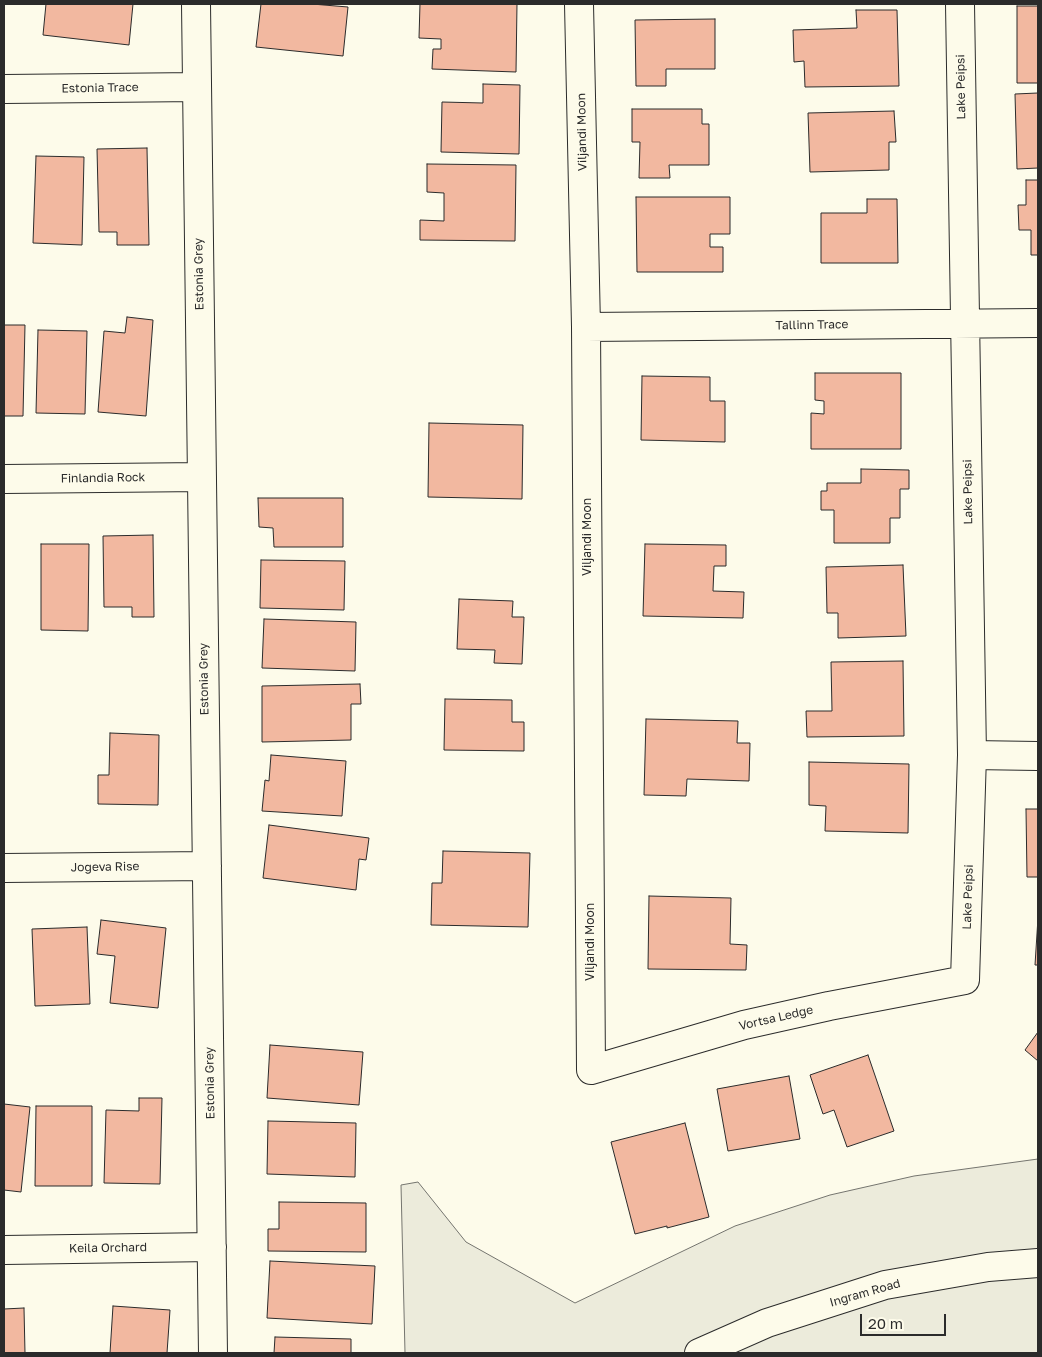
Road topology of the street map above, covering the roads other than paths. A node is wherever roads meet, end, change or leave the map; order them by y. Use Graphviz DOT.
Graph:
graph roads {
  1 [pos="196,4"];
  2 [pos="579,4"];
  3 [pos="960,4"];
  4 [pos="197,87"];
  5 [pos="4,89"];
  6 [pos="965,323"];
  7 [pos="1038,323"];
  8 [pos="586,327"];
  9 [pos="202,477"];
  10 [pos="4,479"];
  11 [pos="972,755"];
  12 [pos="1038,756"];
  13 [pos="207,866"];
  14 [pos="4,868"];
  15 [pos="965,980"];
  16 [pos="591,1070"];
  17 [pos="212,1247"];
  18 [pos="4,1250"];
  19 [pos="1038,1263"];
  20 [pos="213,1353"];
  21 [pos="699,1353"];
  1 -- 4 [label="street, Estonia Grey"];
  2 -- 8 [label="street, Viljandi Moon"];
  3 -- 6 [label="street, Lake Peipsi"];
  4 -- 5 [label="street, Estonia Trace"];
  4 -- 9 [label="street, Estonia Grey"];
  6 -- 7 [label="street, Tallinn Trace"];
  6 -- 8 [label="street, Tallinn Trace"];
  6 -- 11 [label="street, Lake Peipsi"];
  8 -- 16 [label="street, Viljandi Moon"];
  9 -- 10 [label="street, Finlandia Rock"];
  9 -- 13 [label="street, Estonia Grey"];
  11 -- 12 [label="street"];
  11 -- 15 [label="street, Lake Peipsi"];
  13 -- 14 [label="street, Jogeva Rise"];
  13 -- 17 [label="street, Estonia Grey"];
  15 -- 16 [label="street, Vortsa Ledge"];
  17 -- 18 [label="street, Keila Orchard"];
  17 -- 20 [label="street, Estonia Grey"];
  19 -- 21 [label="street, Ingram Road"];
}
